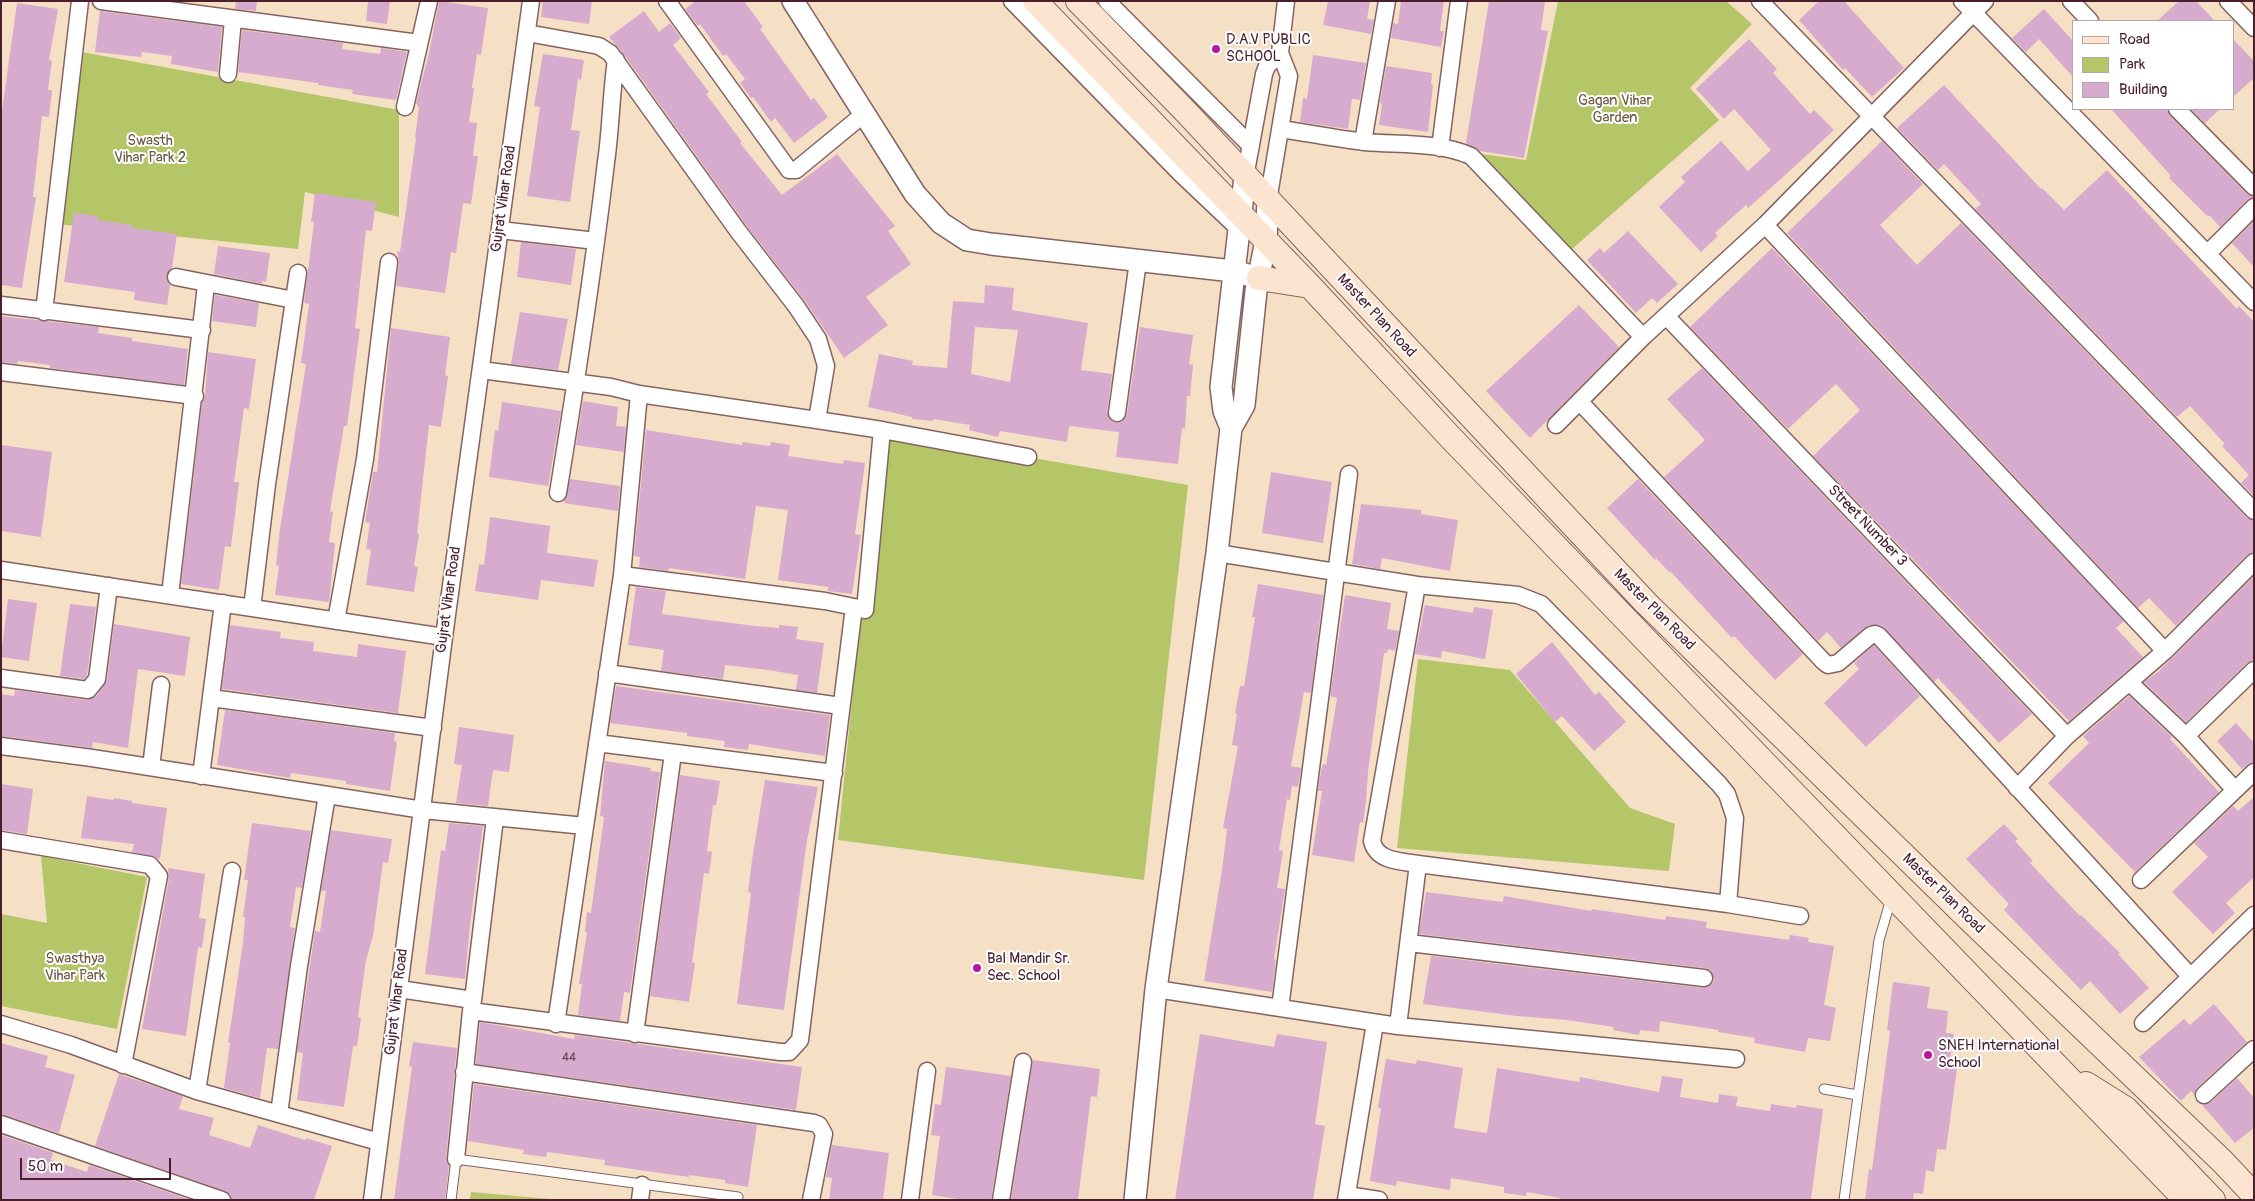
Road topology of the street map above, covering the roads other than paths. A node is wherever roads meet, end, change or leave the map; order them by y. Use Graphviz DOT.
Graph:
graph roads {
  1 [pos="80,1"];
  2 [pos="101,1"];
  3 [pos="429,1"];
  4 [pos="531,1"];
  5 [pos="667,1"];
  6 [pos="793,1"];
  7 [pos="1012,1"];
  8 [pos="1035,1"];
  9 [pos="1078,1"];
  10 [pos="1107,1"];
  11 [pos="1286,1"];
  12 [pos="1387,1"];
  13 [pos="1459,1"];
  14 [pos="1760,1"];
  15 [pos="1985,1"];
  16 [pos="2071,1"];
  17 [pos="2228,1"];
  18 [pos="1968,7"];
  19 [pos="233,19"];
  20 [pos="2089,20"];
  21 [pos="2254,28"];
  22 [pos="527,33"];
  23 [pos="419,43"];
  24 [pos="1280,53"];
  25 [pos="616,60"];
  26 [pos="228,74"];
  27 [pos="405,107"];
  28 [pos="2177,110"];
  29 [pos="864,114"];
  30 [pos="1872,118"];
  31 [pos="1281,130"];
  32 [pos="1363,142"];
  33 [pos="1251,146"];
  34 [pos="1440,148"];
  35 [pos="1245,177"];
  36 [pos="2254,187"];
  37 [pos="1268,201"];
  38 [pos="2254,206"];
  39 [pos="1239,220"];
  40 [pos="1765,225"];
  41 [pos="500,230"];
  42 [pos="1266,240"];
  43 [pos="596,241"];
  44 [pos="2207,254"];
  45 [pos="1138,261"];
  46 [pos="389,262"];
  47 [pos="1233,271"];
  48 [pos="298,273"];
  49 [pos="176,277"];
  50 [pos="1258,278"];
  51 [pos="206,284"];
  52 [pos="1310,286"];
  53 [pos="294,300"];
  54 [pos="2254,302"];
  55 [pos="1,306"];
  56 [pos="44,312"];
  57 [pos="1667,317"];
  58 [pos="202,330"];
  59 [pos="1644,337"];
  60 [pos="481,370"];
  61 [pos="1,372"];
  62 [pos="576,382"];
  63 [pos="639,394"];
  64 [pos="195,396"];
  65 [pos="1580,402"];
  66 [pos="1117,413"];
  67 [pos="818,420"];
  68 [pos="1556,425"];
  69 [pos="1231,428"];
  70 [pos="882,430"];
  71 [pos="1028,457"];
  72 [pos="1350,474"];
  73 [pos="558,493"];
  74 [pos="2254,512"];
  75 [pos="1217,553"];
  76 [pos="2254,562"];
  77 [pos="1,570"];
  78 [pos="1336,573"];
  79 [pos="622,576"];
  80 [pos="1417,585"];
  81 [pos="109,586"];
  82 [pos="170,595"];
  83 [pos="223,604"];
  84 [pos="854,607"];
  85 [pos="252,608"];
  86 [pos="336,620"];
  87 [pos="444,637"];
  88 [pos="2165,651"];
  89 [pos="2254,670"];
  90 [pos="607,673"];
  91 [pos="1,678"];
  92 [pos="2129,682"];
  93 [pos="161,685"];
  94 [pos="211,698"];
  95 [pos="841,706"];
  96 [pos="433,728"];
  97 [pos="2067,736"];
  98 [pos="2186,736"];
  99 [pos="597,743"];
  100 [pos="1,746"];
  101 [pos="673,753"];
  102 [pos="151,768"];
  103 [pos="2254,772"];
  104 [pos="834,773"];
  105 [pos="201,776"];
  106 [pos="2017,788"];
  107 [pos="2235,790"];
  108 [pos="327,795"];
  109 [pos="423,810"];
  110 [pos="494,818"];
  111 [pos="585,826"];
  112 [pos="1,840"];
  113 [pos="1418,864"];
  114 [pos="232,871"];
  115 [pos="2141,880"];
  116 [pos="1892,897"];
  117 [pos="1728,904"];
  118 [pos="2254,915"];
  119 [pos="1800,916"];
  120 [pos="1409,943"];
  121 [pos="2190,976"];
  122 [pos="1704,978"];
  123 [pos="398,989"];
  124 [pos="1156,989"];
  125 [pos="472,1006"];
  126 [pos="1280,1008"];
  127 [pos="1374,1023"];
  128 [pos="2143,1023"];
  129 [pos="1,1024"];
  130 [pos="556,1024"];
  131 [pos="1398,1026"];
  132 [pos="635,1034"];
  133 [pos="2254,1049"];
  134 [pos="1736,1059"];
  135 [pos="1022,1062"];
  136 [pos="122,1065"];
  137 [pos="2055,1065"];
  138 [pos="928,1071"];
  139 [pos="464,1072"];
  140 [pos="1824,1089"];
  141 [pos="197,1091"];
  142 [pos="1857,1095"];
  143 [pos="2204,1095"];
  144 [pos="279,1114"];
  145 [pos="1,1124"];
  146 [pos="379,1142"];
  147 [pos="456,1159"];
  148 [pos="641,1192"];
  149 [pos="2254,1195"];
  150 [pos="738,1197"];
  151 [pos="1346,1198"];
  152 [pos="222,1200"];
  153 [pos="372,1200"];
  154 [pos="451,1200"];
  155 [pos="812,1200"];
  156 [pos="910,1200"];
  157 [pos="1002,1200"];
  158 [pos="1135,1200"];
  159 [pos="1379,1200"];
  160 [pos="1844,1200"];
  161 [pos="2186,1200"];
  162 [pos="2213,1200"];
  1 -- 56 [label="street"];
  2 -- 19 [label="street"];
  3 -- 23 [label="street"];
  4 -- 22 [label="street, Gujrat Vihar Road"];
  5 -- 29 [label="street"];
  6 -- 29 [label="street"];
  7 -- 39 [label="street"];
  8 -- 39 [label="main road, Master Plan Road"];
  9 -- 35 [label="main road, Master Plan Road"];
  10 -- 33 [label="street"];
  11 -- 24 [label="street"];
  12 -- 32 [label="street"];
  13 -- 34 [label="street"];
  14 -- 30 [label="street"];
  15 -- 18 [label="street"];
  16 -- 20 [label="street"];
  17 -- 21 [label="street"];
  18 -- 30 [label="street"];
  18 -- 44 [label="street"];
  19 -- 23 [label="street"];
  19 -- 26 [label="street"];
  22 -- 25 [label="street"];
  22 -- 41 [label="street, Gujrat Vihar Road"];
  23 -- 27 [label="street"];
  24 -- 31 [label="street"];
  24 -- 33 [label="street"];
  25 -- 43 [label="street"];
  25 -- 67 [label="street"];
  28 -- 36 [label="street"];
  29 -- 45 [label="street"];
  30 -- 40 [label="street"];
  30 -- 74 [label="street"];
  31 -- 32 [label="street"];
  31 -- 37 [label="street"];
  32 -- 34 [label="street"];
  33 -- 35 [label="street"];
  34 -- 59 [label="street"];
  35 -- 37 [label="main road, Master Plan Road"];
  35 -- 39 [label="street"];
  37 -- 42 [label="street"];
  37 -- 149 [label="main road, Master Plan Road"];
  38 -- 44 [label="street"];
  39 -- 42 [label="main road, Master Plan Road"];
  39 -- 47 [label="street"];
  40 -- 57 [label="street"];
  40 -- 88 [label="street"];
  41 -- 43 [label="street"];
  41 -- 60 [label="street, Gujrat Vihar Road"];
  42 -- 50 [label="street"];
  42 -- 52 [label="main road, Master Plan Road"];
  43 -- 62 [label="street"];
  44 -- 54 [label="street"];
  45 -- 47 [label="street"];
  45 -- 66 [label="street"];
  46 -- 86 [label="street"];
  47 -- 50 [label="street"];
  47 -- 69 [label="street"];
  48 -- 53 [label="street"];
  49 -- 51 [label="street"];
  50 -- 52 [label="main road"];
  50 -- 69 [label="street"];
  51 -- 53 [label="street"];
  51 -- 58 [label="street"];
  52 -- 116 [label="main road, Master Plan Road"];
  53 -- 85 [label="street"];
  55 -- 56 [label="street"];
  56 -- 58 [label="street"];
  57 -- 59 [label="street"];
  57 -- 97 [label="street, Street Number 3"];
  58 -- 64 [label="street"];
  59 -- 65 [label="street"];
  60 -- 62 [label="street"];
  60 -- 87 [label="street, Gujrat Vihar Road"];
  61 -- 64 [label="street"];
  62 -- 63 [label="street"];
  62 -- 73 [label="street"];
  63 -- 67 [label="street"];
  63 -- 79 [label="street"];
  64 -- 82 [label="street"];
  65 -- 68 [label="street"];
  65 -- 106 [label="street"];
  67 -- 70 [label="street"];
  69 -- 75 [label="street"];
  70 -- 71 [label="street"];
  70 -- 84 [label="street"];
  72 -- 78 [label="street"];
  75 -- 78 [label="street"];
  75 -- 124 [label="street"];
  76 -- 88 [label="street"];
  77 -- 81 [label="street"];
  78 -- 80 [label="street"];
  78 -- 126 [label="street"];
  79 -- 84 [label="street"];
  79 -- 90 [label="street"];
  80 -- 113 [label="street"];
  80 -- 117 [label="street"];
  81 -- 82 [label="street"];
  81 -- 91 [label="street"];
  82 -- 83 [label="street"];
  83 -- 85 [label="street"];
  83 -- 94 [label="street"];
  84 -- 95 [label="street"];
  85 -- 86 [label="street"];
  86 -- 87 [label="street"];
  87 -- 96 [label="street, Gujrat Vihar Road"];
  88 -- 92 [label="street"];
  89 -- 98 [label="street"];
  90 -- 95 [label="street"];
  90 -- 99 [label="street"];
  92 -- 97 [label="street"];
  92 -- 98 [label="street"];
  93 -- 102 [label="street"];
  94 -- 96 [label="street"];
  94 -- 105 [label="street"];
  95 -- 104 [label="street"];
  96 -- 109 [label="street, Gujrat Vihar Road"];
  97 -- 106 [label="street"];
  98 -- 107 [label="street"];
  99 -- 101 [label="street"];
  99 -- 111 [label="street"];
  100 -- 102 [label="street"];
  101 -- 104 [label="street"];
  101 -- 132 [label="street"];
  102 -- 105 [label="street"];
  103 -- 107 [label="street"];
  104 -- 132 [label="street"];
  105 -- 108 [label="street"];
  106 -- 121 [label="street"];
  107 -- 115 [label="street"];
  108 -- 109 [label="street"];
  108 -- 144 [label="street"];
  109 -- 110 [label="street"];
  109 -- 123 [label="street, Gujrat Vihar Road"];
  110 -- 111 [label="street"];
  110 -- 125 [label="street"];
  111 -- 130 [label="street"];
  112 -- 136 [label="street"];
  113 -- 117 [label="street"];
  113 -- 120 [label="street"];
  114 -- 141 [label="street"];
  116 -- 137 [label="main road, Master Plan Road"];
  116 -- 142 [label="lane"];
  117 -- 119 [label="street"];
  118 -- 121 [label="street"];
  120 -- 122 [label="street"];
  120 -- 131 [label="street"];
  121 -- 128 [label="street"];
  123 -- 125 [label="street"];
  123 -- 146 [label="street, Gujrat Vihar Road"];
  124 -- 126 [label="street"];
  124 -- 158 [label="street"];
  125 -- 130 [label="street"];
  125 -- 139 [label="street"];
  126 -- 127 [label="street"];
  127 -- 131 [label="street"];
  127 -- 151 [label="street"];
  129 -- 136 [label="street"];
  130 -- 132 [label="street"];
  131 -- 134 [label="street"];
  133 -- 143 [label="street"];
  135 -- 157 [label="street"];
  136 -- 141 [label="street"];
  137 -- 161 [label="main road, Master Plan Road"];
  137 -- 162 [label="main road"];
  138 -- 156 [label="street"];
  139 -- 147 [label="street"];
  139 -- 155 [label="street"];
  140 -- 142 [label="lane"];
  141 -- 144 [label="street"];
  142 -- 160 [label="lane"];
  144 -- 146 [label="street"];
  145 -- 152 [label="street"];
  146 -- 153 [label="street, Gujrat Vihar Road"];
  147 -- 148 [label="lane"];
  147 -- 154 [label="lane"];
  148 -- 150 [label="lane"];
  151 -- 159 [label="street"];
}
